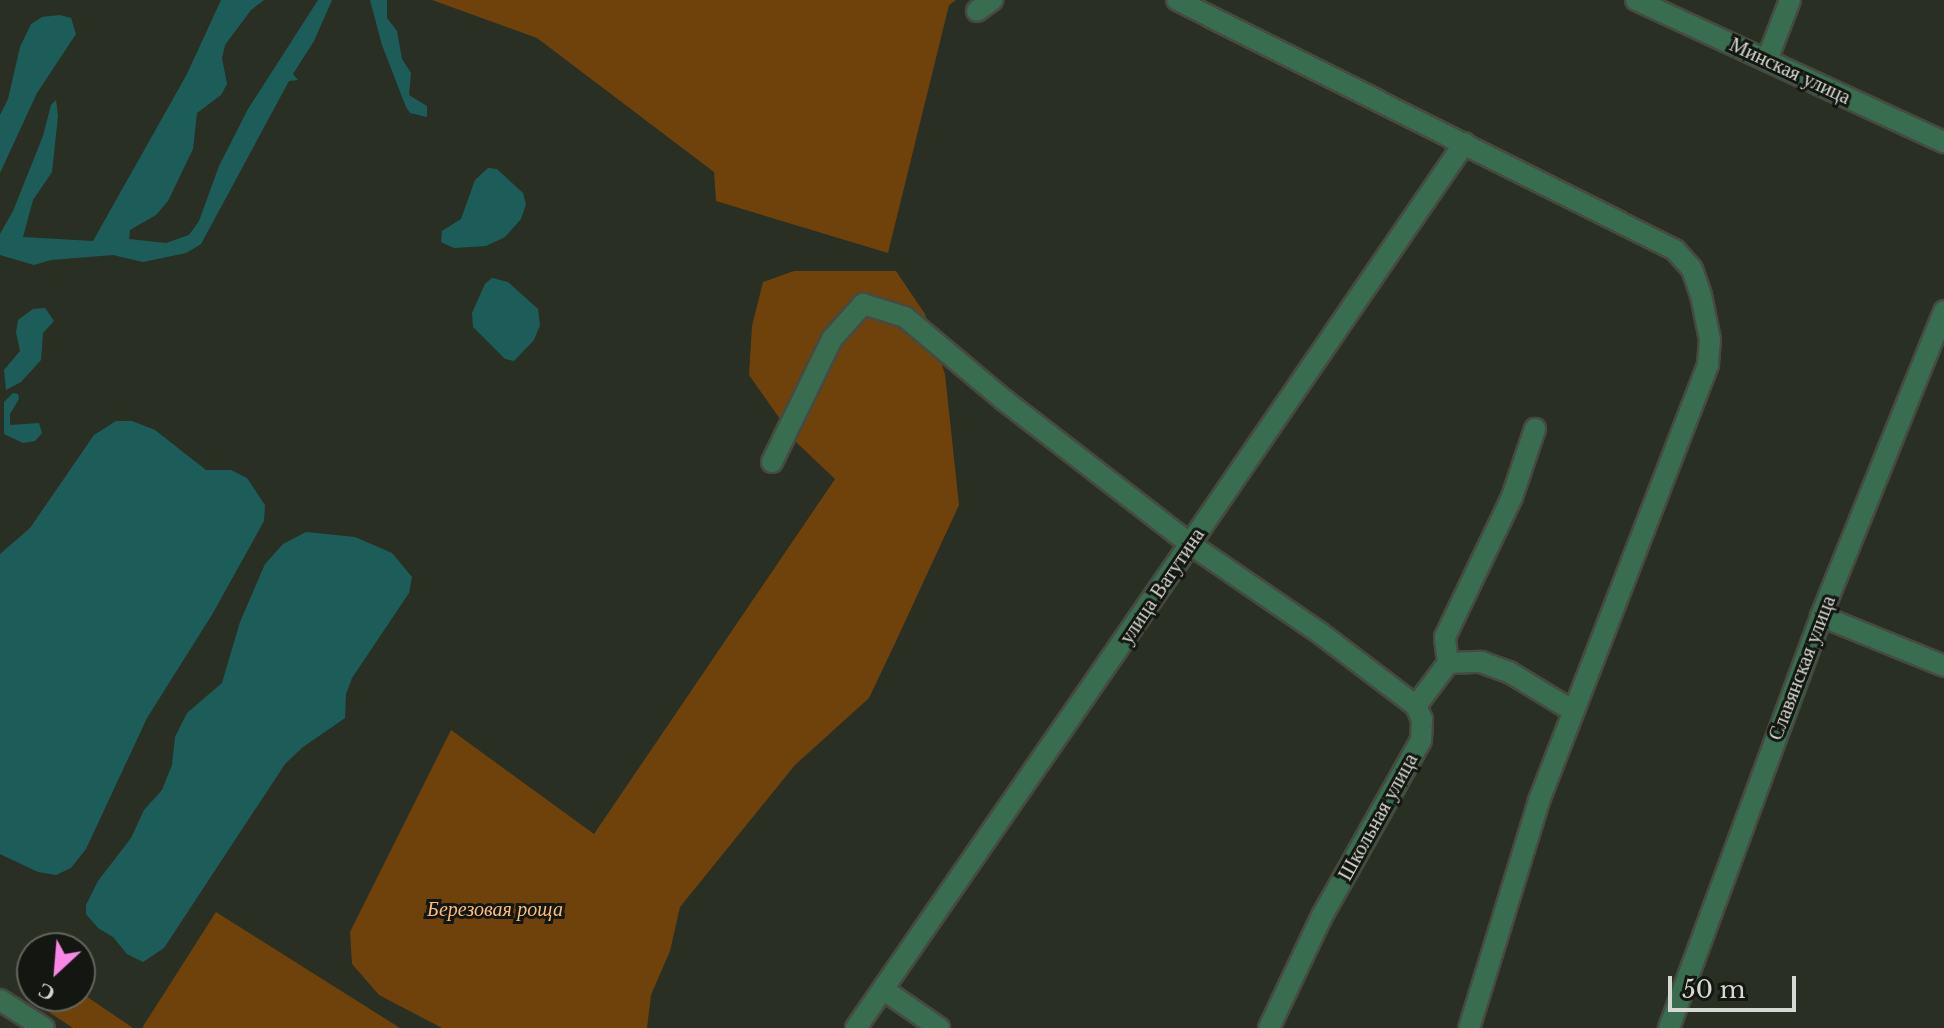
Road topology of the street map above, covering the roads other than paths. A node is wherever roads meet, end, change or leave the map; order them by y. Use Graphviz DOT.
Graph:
graph roads {
  1 [pos="1177,0"];
  2 [pos="1636,0"];
  3 [pos="1790,0"];
  4 [pos="1767,60"];
  5 [pos="1944,142"];
  6 [pos="1465,143"];
  7 [pos="1944,311"];
  8 [pos="1535,429"];
  9 [pos="772,462"];
  10 [pos="1190,544"];
  11 [pos="1821,616"];
  12 [pos="1448,663"];
  13 [pos="1944,666"];
  14 [pos="1416,706"];
  15 [pos="1573,711"];
  16 [pos="884,990"];
  17 [pos="0,1000"];
  18 [pos="44,1028"];
  19 [pos="856,1028"];
  20 [pos="939,1028"];
  21 [pos="1269,1028"];
  22 [pos="1469,1028"];
  23 [pos="1669,1028"];
  1 -- 6 [label="street"];
  2 -- 4 [label="street, Минская улица"];
  3 -- 4 [label="street"];
  4 -- 5 [label="street, Минская улица"];
  6 -- 10 [label="street, улица Ватутина"];
  6 -- 15 [label="street"];
  7 -- 11 [label="street, Славянская улица"];
  8 -- 12 [label="street"];
  9 -- 10 [label="street"];
  10 -- 14 [label="street"];
  10 -- 16 [label="street, улица Ватутина"];
  11 -- 13 [label="street"];
  11 -- 23 [label="street, Славянская улица"];
  12 -- 14 [label="street"];
  12 -- 15 [label="street"];
  14 -- 21 [label="street, Школьная улица"];
  15 -- 22 [label="street"];
  16 -- 19 [label="street, улица Ватутина"];
  16 -- 20 [label="street"];
  17 -- 18 [label="street"];
}
